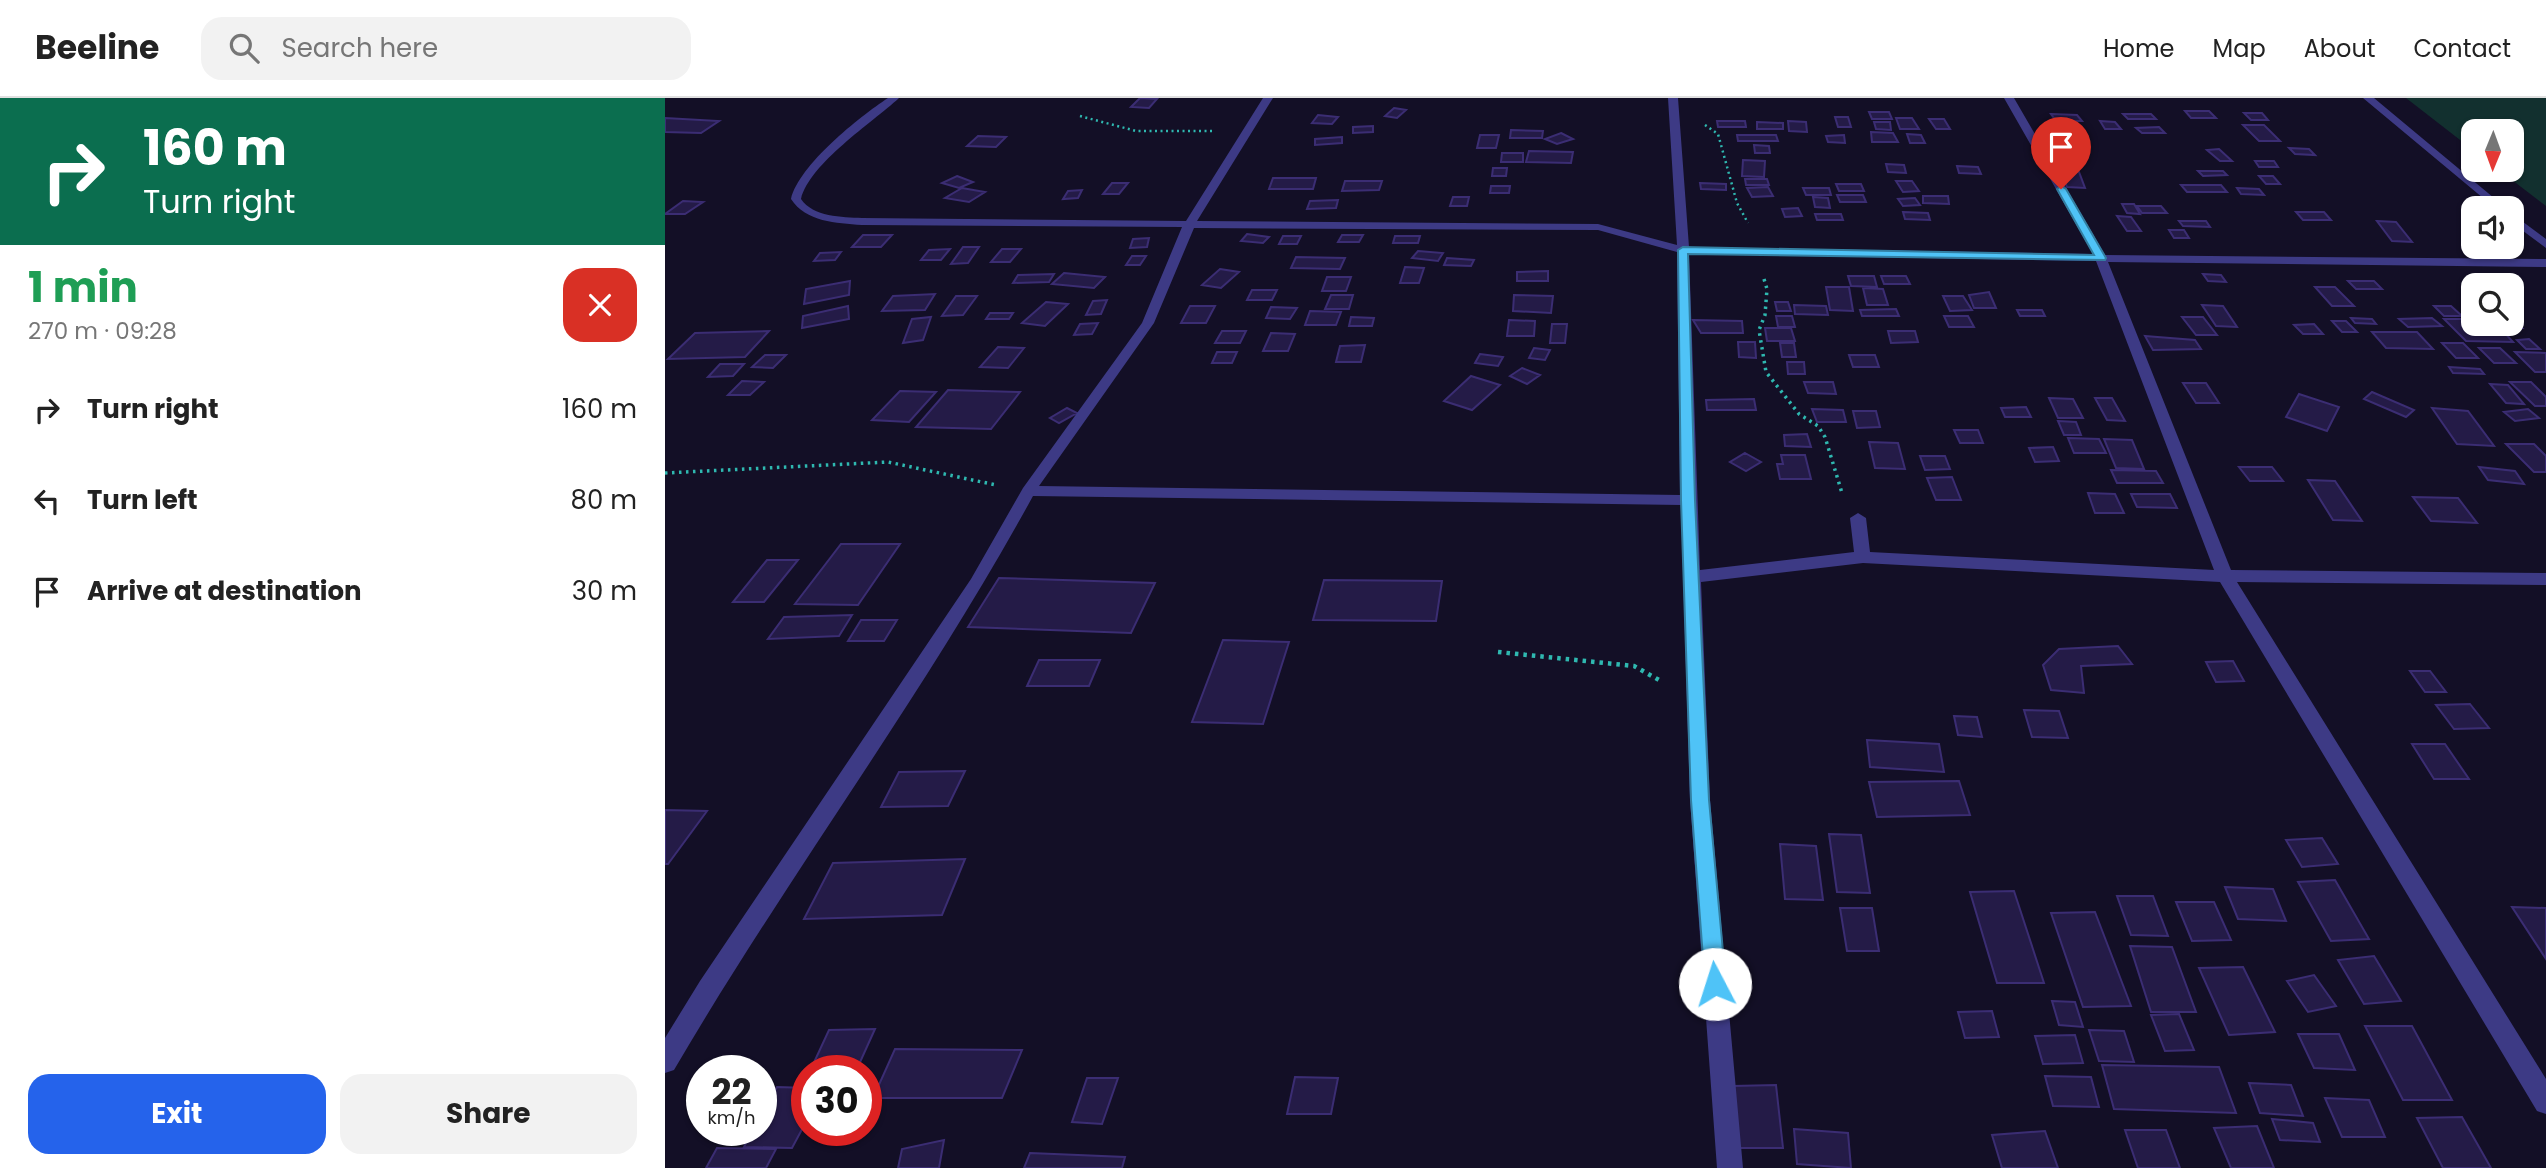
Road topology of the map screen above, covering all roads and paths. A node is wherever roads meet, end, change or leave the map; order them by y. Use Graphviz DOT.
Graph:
graph roads {
  1 [pos="894,98"];
  2 [pos="1268,98"];
  3 [pos="2009,98"];
  4 [pos="2368,98"];
  5 [pos="1674,100"];
  6 [pos="1080,117"];
  7 [pos="1240,147"];
  8 [pos="2486,196"];
  9 [pos="1189,225"];
  10 [pos="2524,227"];
  11 [pos="2546,245"];
  12 [pos="1683,250"];
  13 [pos="1764,252"];
  14 [pos="2101,258"];
  15 [pos="2546,263"];
  16 [pos="665,473"];
  17 [pos="1028,491"];
  18 [pos="1688,500"];
  19 [pos="1858,518"];
  20 [pos="1863,557"];
  21 [pos="2225,576"];
  22 [pos="1692,577"];
  23 [pos="2546,579"];
  24 [pos="1498,652"];
  25 [pos="1697,701"];
  26 [pos="665,1061"];
  27 [pos="2546,1102"];
  28 [pos="1730,1168"];
  1 -- 9 [label="street"];
  2 -- 7 [label="street"];
  3 -- 14 [label="street"];
  4 -- 8 [label="street"];
  5 -- 12 [label="street"];
  5 -- 13 [label="path"];
  6 -- 7 [label="path"];
  7 -- 9 [label="street"];
  9 -- 12 [label="street"];
  9 -- 17 [label="street"];
  10 -- 11 [label="street"];
  12 -- 13 [label="street"];
  12 -- 18 [label="street"];
  13 -- 14 [label="street"];
  13 -- 19 [label="path"];
  14 -- 15 [label="street"];
  14 -- 21 [label="street"];
  16 -- 17 [label="path"];
  17 -- 18 [label="street"];
  17 -- 26 [label="street"];
  18 -- 22 [label="street"];
  19 -- 20 [label="street"];
  20 -- 21 [label="street"];
  20 -- 22 [label="street"];
  21 -- 23 [label="street"];
  21 -- 27 [label="street"];
  22 -- 25 [label="street"];
  24 -- 25 [label="path"];
  25 -- 28 [label="street"];
}
